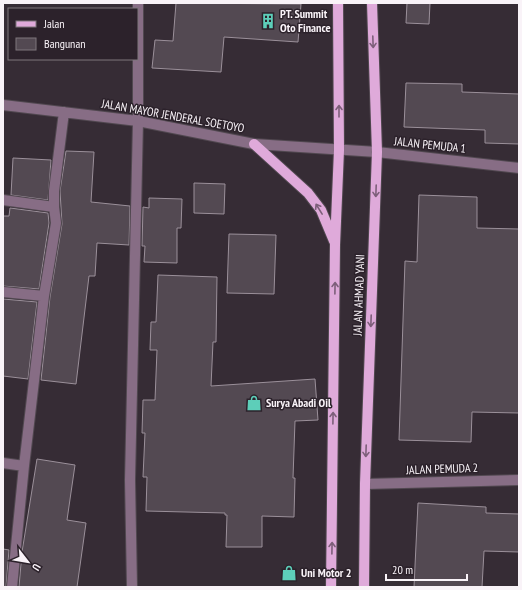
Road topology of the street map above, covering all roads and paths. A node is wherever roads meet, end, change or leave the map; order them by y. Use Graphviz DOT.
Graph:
graph roads {
  1 [pos="138,3"];
  2 [pos="338,3"];
  3 [pos="372,3"];
  4 [pos="3,105"];
  5 [pos="64,112"];
  6 [pos="138,121"];
  7 [pos="254,144"];
  8 [pos="339,150"];
  9 [pos="377,152"];
  10 [pos="519,168"];
  11 [pos="3,200"];
  12 [pos="54,207"];
  13 [pos="335,245"];
  14 [pos="3,292"];
  15 [pos="44,296"];
  16 [pos="3,462"];
  17 [pos="24,466"];
  18 [pos="519,480"];
  19 [pos="365,484"];
  20 [pos="12,587"];
  21 [pos="132,587"];
  22 [pos="331,587"];
  23 [pos="364,587"];
  1 -- 6 [label="street"];
  8 -- 2 [label="main road, JALAN AHMAD YANI, one-way"];
  3 -- 9 [label="main road, JALAN AHMAD YANI, one-way"];
  4 -- 5 [label="street, JALAN MAYOR JENDERAL SOETOYO"];
  5 -- 6 [label="street, JALAN MAYOR JENDERAL SOETOYO"];
  5 -- 12 [label="street"];
  6 -- 7 [label="street, JALAN MAYOR JENDERAL SOETOYO"];
  6 -- 21 [label="street"];
  7 -- 8 [label="street, JALAN MAYOR JENDERAL SOETOYO"];
  13 -- 7 [label="main road, one-way"];
  8 -- 9 [label="street, JALAN PEMUDA 1"];
  8 -- 13 [label="main road, JALAN AHMAD YANI"];
  9 -- 10 [label="street, JALAN PEMUDA 1"];
  9 -- 19 [label="main road, JALAN AHMAD YANI, one-way"];
  11 -- 12 [label="street"];
  12 -- 15 [label="street"];
  22 -- 13 [label="main road, JALAN AHMAD YANI, one-way"];
  14 -- 15 [label="street"];
  15 -- 17 [label="street"];
  16 -- 17 [label="street"];
  17 -- 20 [label="street"];
  18 -- 19 [label="street, JALAN PEMUDA 2"];
  19 -- 23 [label="main road, JALAN AHMAD YANI"];
}
